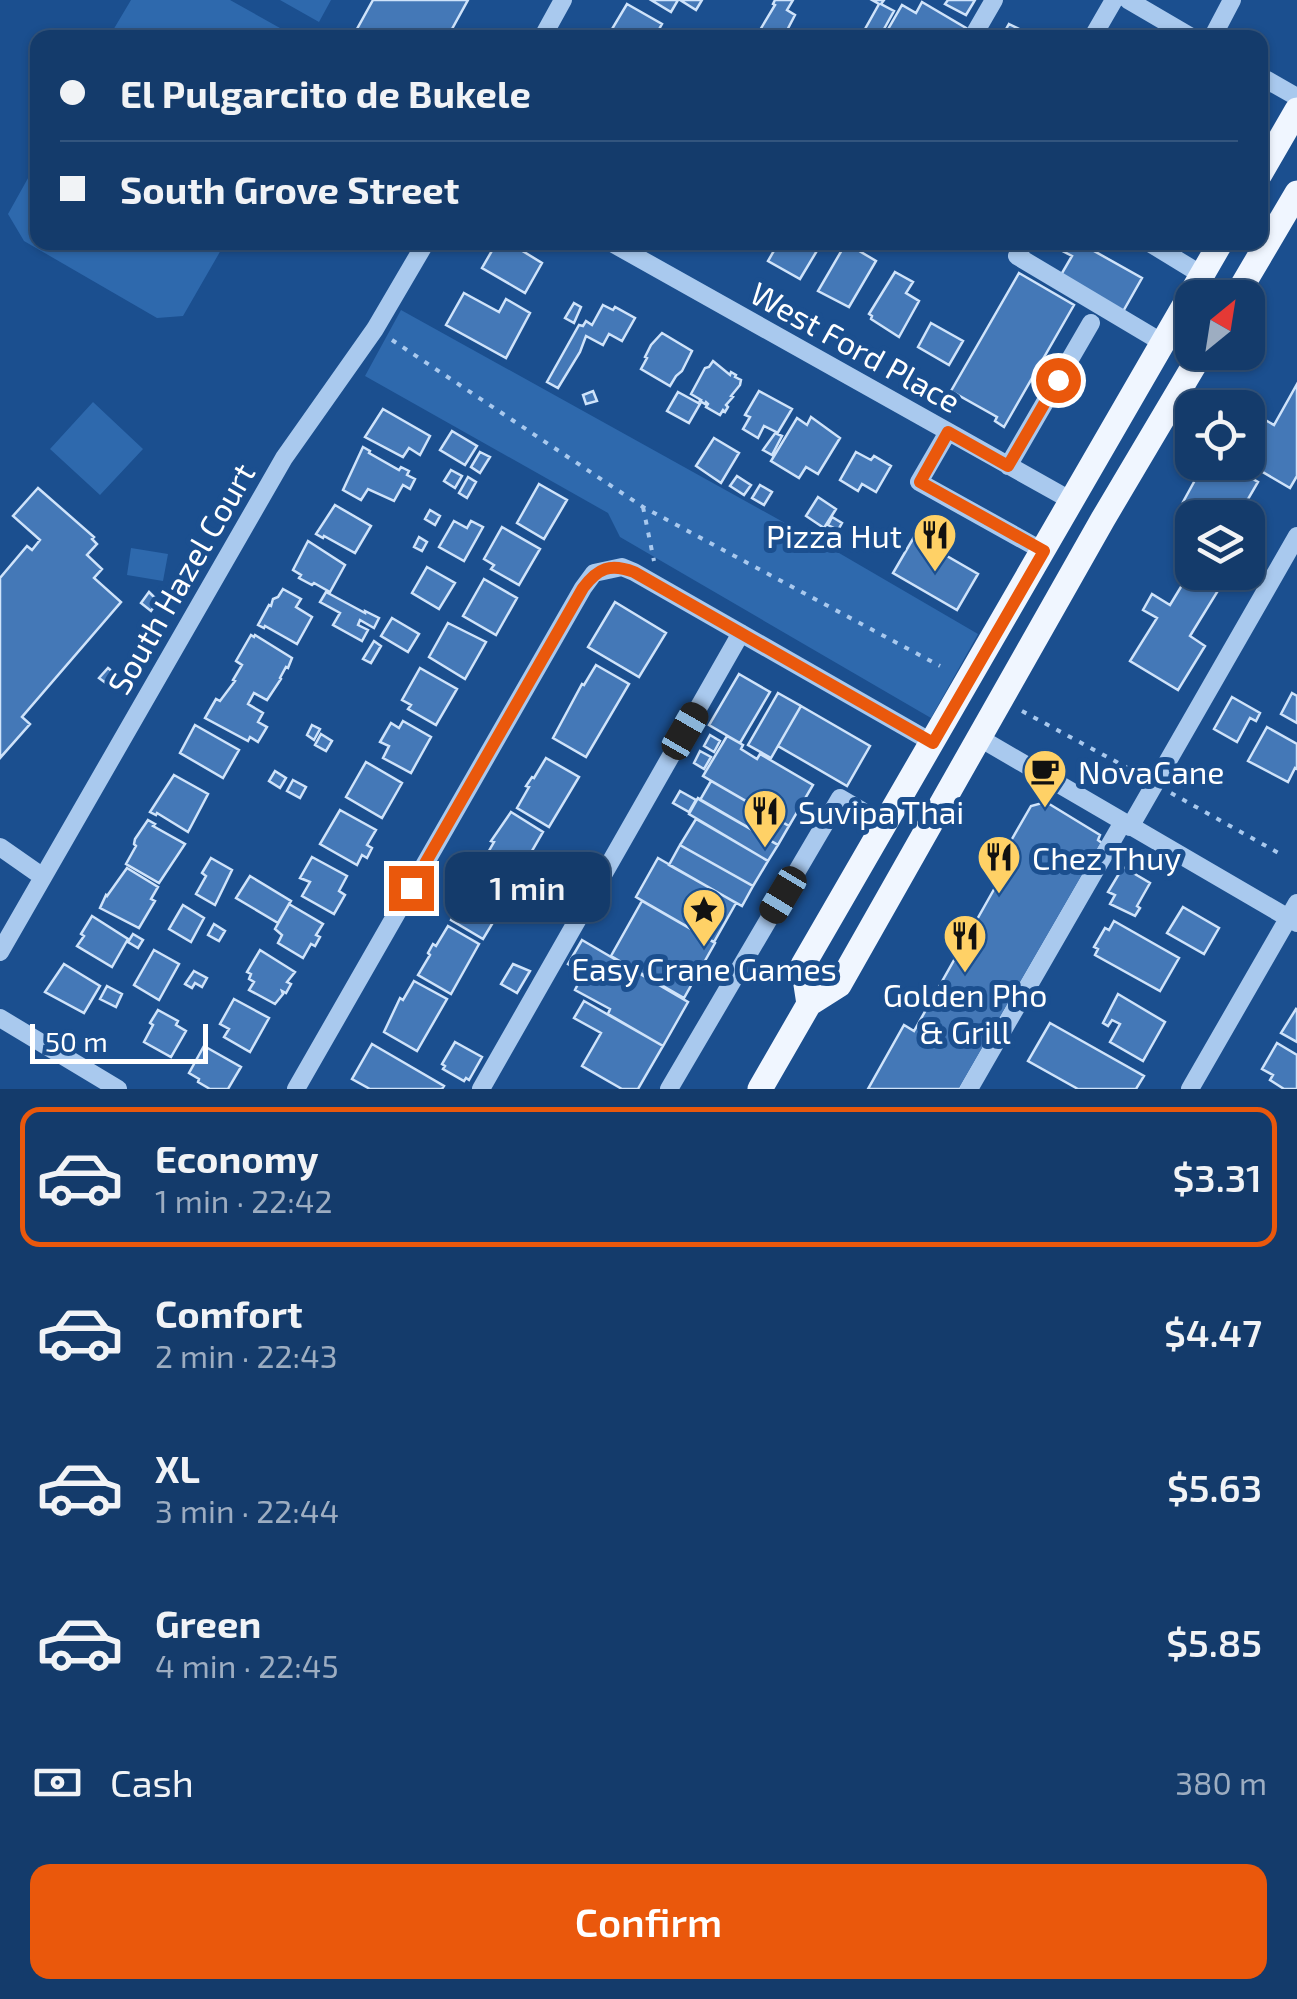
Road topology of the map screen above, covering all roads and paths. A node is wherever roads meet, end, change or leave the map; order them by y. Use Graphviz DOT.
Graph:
graph roads {
  1 [pos="563,0"];
  2 [pos="994,0"];
  3 [pos="1114,0"];
  4 [pos="1128,0"];
  5 [pos="1232,0"];
  6 [pos="1150,5"];
  7 [pos="546,30"];
  8 [pos="977,30"];
  9 [pos="1097,30"];
  10 [pos="1183,30"];
  11 [pos="1216,30"];
  12 [pos="1268,81"];
  13 [pos="1297,97"];
  14 [pos="1297,110"];
  15 [pos="1268,160"];
  16 [pos="1297,193"];
  17 [pos="1268,242"];
  18 [pos="421,250"];
  19 [pos="624,250"];
  20 [pos="1020,250"];
  21 [pos="1161,250"];
  22 [pos="1216,250"];
  23 [pos="1263,250"];
  24 [pos="1202,275"];
  25 [pos="1246,280"];
  26 [pos="1092,323"];
  27 [pos="376,329"];
  28 [pos="1164,343"];
  29 [pos="1191,370"];
  30 [pos="948,432"];
  31 [pos="1008,466"];
  32 [pos="1072,501"];
  33 [pos="643,507"];
  34 [pos="1297,536"];
  35 [pos="1044,551"];
  36 [pos="660,586"];
  37 [pos="741,633"];
  38 [pos="940,666"];
  39 [pos="978,738"];
  40 [pos="933,743"];
  41 [pos="886,825"];
  42 [pos="1127,825"];
  43 [pos="0,847"];
  44 [pos="43,877"];
  45 [pos="1294,915"];
  46 [pos="0,952"];
  47 [pos="809,1004"];
  48 [pos="0,1018"];
  49 [pos="118,1089"];
  50 [pos="296,1089"];
  51 [pos="481,1089"];
  52 [pos="669,1089"];
  53 [pos="760,1089"];
  54 [pos="969,1089"];
  55 [pos="1190,1089"];
  1 -- 7 [label="street"];
  2 -- 8 [label="street"];
  3 -- 9 [label="street"];
  4 -- 6 [label="street"];
  5 -- 11 [label="street"];
  6 -- 10 [label="street"];
  12 -- 13 [label="street"];
  14 -- 15 [label="main road"];
  16 -- 17 [label="main road"];
  18 -- 27 [label="street, South Hazel Court"];
  19 -- 30 [label="street, West Ford Place"];
  20 -- 28 [label="street"];
  21 -- 24 [label="street"];
  22 -- 24 [label="main road"];
  23 -- 25 [label="main road"];
  24 -- 28 [label="main road"];
  26 -- 31 [label="street"];
  27 -- 33 [label="path"];
  27 -- 44 [label="street, South Hazel Court"];
  28 -- 32 [label="main road"];
  29 -- 39 [label="main road"];
  30 -- 31 [label="street, West Ford Place"];
  30 -- 35 [label="street"];
  31 -- 32 [label="street, West Ford Place"];
  32 -- 35 [label="main road"];
  33 -- 36 [label="path"];
  33 -- 38 [label="path"];
  34 -- 42 [label="street"];
  35 -- 40 [label="main road"];
  36 -- 37 [label="street"];
  36 -- 50 [label="street"];
  37 -- 40 [label="street"];
  37 -- 51 [label="street"];
  39 -- 42 [label="street"];
  39 -- 47 [label="main road"];
  40 -- 41 [label="main road"];
  41 -- 47 [label="main road"];
  41 -- 52 [label="street"];
  42 -- 45 [label="street"];
  42 -- 54 [label="street"];
  43 -- 44 [label="street"];
  44 -- 46 [label="street, South Hazel Court"];
  45 -- 55 [label="street"];
  47 -- 53 [label="main road"];
  48 -- 49 [label="street"];
}
